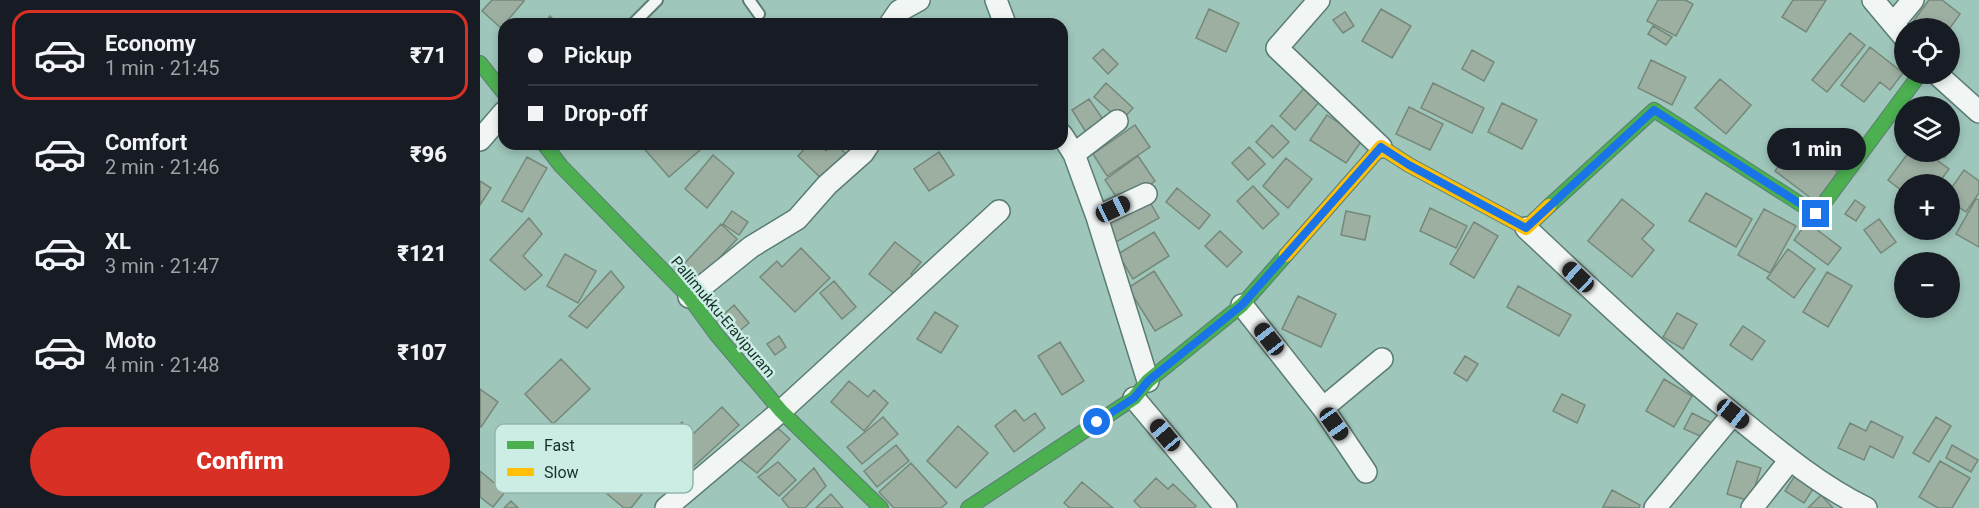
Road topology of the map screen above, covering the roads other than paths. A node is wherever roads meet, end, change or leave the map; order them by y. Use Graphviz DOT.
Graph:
graph roads {
  1 [pos="657,0"];
  2 [pos="749,0"];
  3 [pos="919,0"];
  4 [pos="1318,0"];
  5 [pos="1873,0"];
  6 [pos="1913,0"];
  7 [pos="759,14"];
  8 [pos="639,18"];
  9 [pos="894,18"];
  10 [pos="1905,18"];
  11 [pos="1894,25"];
  12 [pos="480,63"];
  13 [pos="1913,84"];
  14 [pos="1948,84"];
  15 [pos="498,86"];
  16 [pos="1979,112"];
  17 [pos="498,119"];
  18 [pos="1117,121"];
  19 [pos="480,140"];
  20 [pos="1068,144"];
  21 [pos="1381,147"];
  22 [pos="549,150"];
  23 [pos="865,150"];
  24 [pos="1074,154"];
  25 [pos="1146,194"];
  26 [pos="999,211"];
  27 [pos="1097,217"];
  28 [pos="1526,228"];
  29 [pos="689,297"];
  30 [pos="1242,305"];
  31 [pos="1382,359"];
  32 [pos="1148,381"];
  33 [pos="1134,398"];
  34 [pos="1323,408"];
  35 [pos="781,411"];
  36 [pos="1733,414"];
  37 [pos="1790,460"];
  38 [pos="1366,472"];
  39 [pos="693,485"];
  40 [pos="684,493"];
  41 [pos="666,508"];
  42 [pos="881,508"];
  43 [pos="968,508"];
  44 [pos="1226,508"];
  45 [pos="1655,508"];
  46 [pos="1752,508"];
  47 [pos="1866,508"];
  1 -- 8 [label="lane"];
  2 -- 7 [label="lane"];
  3 -- 9 [label="street"];
  4 -- 21 [label="street"];
  5 -- 11 [label="street"];
  6 -- 10 [label="street"];
  12 -- 15 [label="street"];
  13 -- 28 [label="street"];
  14 -- 16 [label="street"];
  17 -- 19 [label="street"];
  18 -- 24 [label="street"];
  20 -- 24 [label="street"];
  21 -- 28 [label="street"];
  21 -- 30 [label="street"];
  22 -- 29 [label="street, Pallimukku-Eravipuram"];
  23 -- 29 [label="street"];
  24 -- 27 [label="street"];
  25 -- 27 [label="street"];
  26 -- 35 [label="street"];
  27 -- 32 [label="street"];
  28 -- 36 [label="street"];
  29 -- 35 [label="street, Pallimukku-Eravipuram"];
  30 -- 32 [label="street"];
  30 -- 34 [label="street"];
  31 -- 34 [label="street"];
  32 -- 33 [label="street"];
  33 -- 43 [label="street"];
  33 -- 44 [label="street"];
  34 -- 38 [label="street"];
  35 -- 39 [label="street"];
  35 -- 42 [label="street, Pallimukku-Eravipuram"];
  36 -- 37 [label="street"];
  36 -- 45 [label="street"];
  37 -- 46 [label="street"];
  37 -- 47 [label="street"];
  40 -- 41 [label="street"];
}
